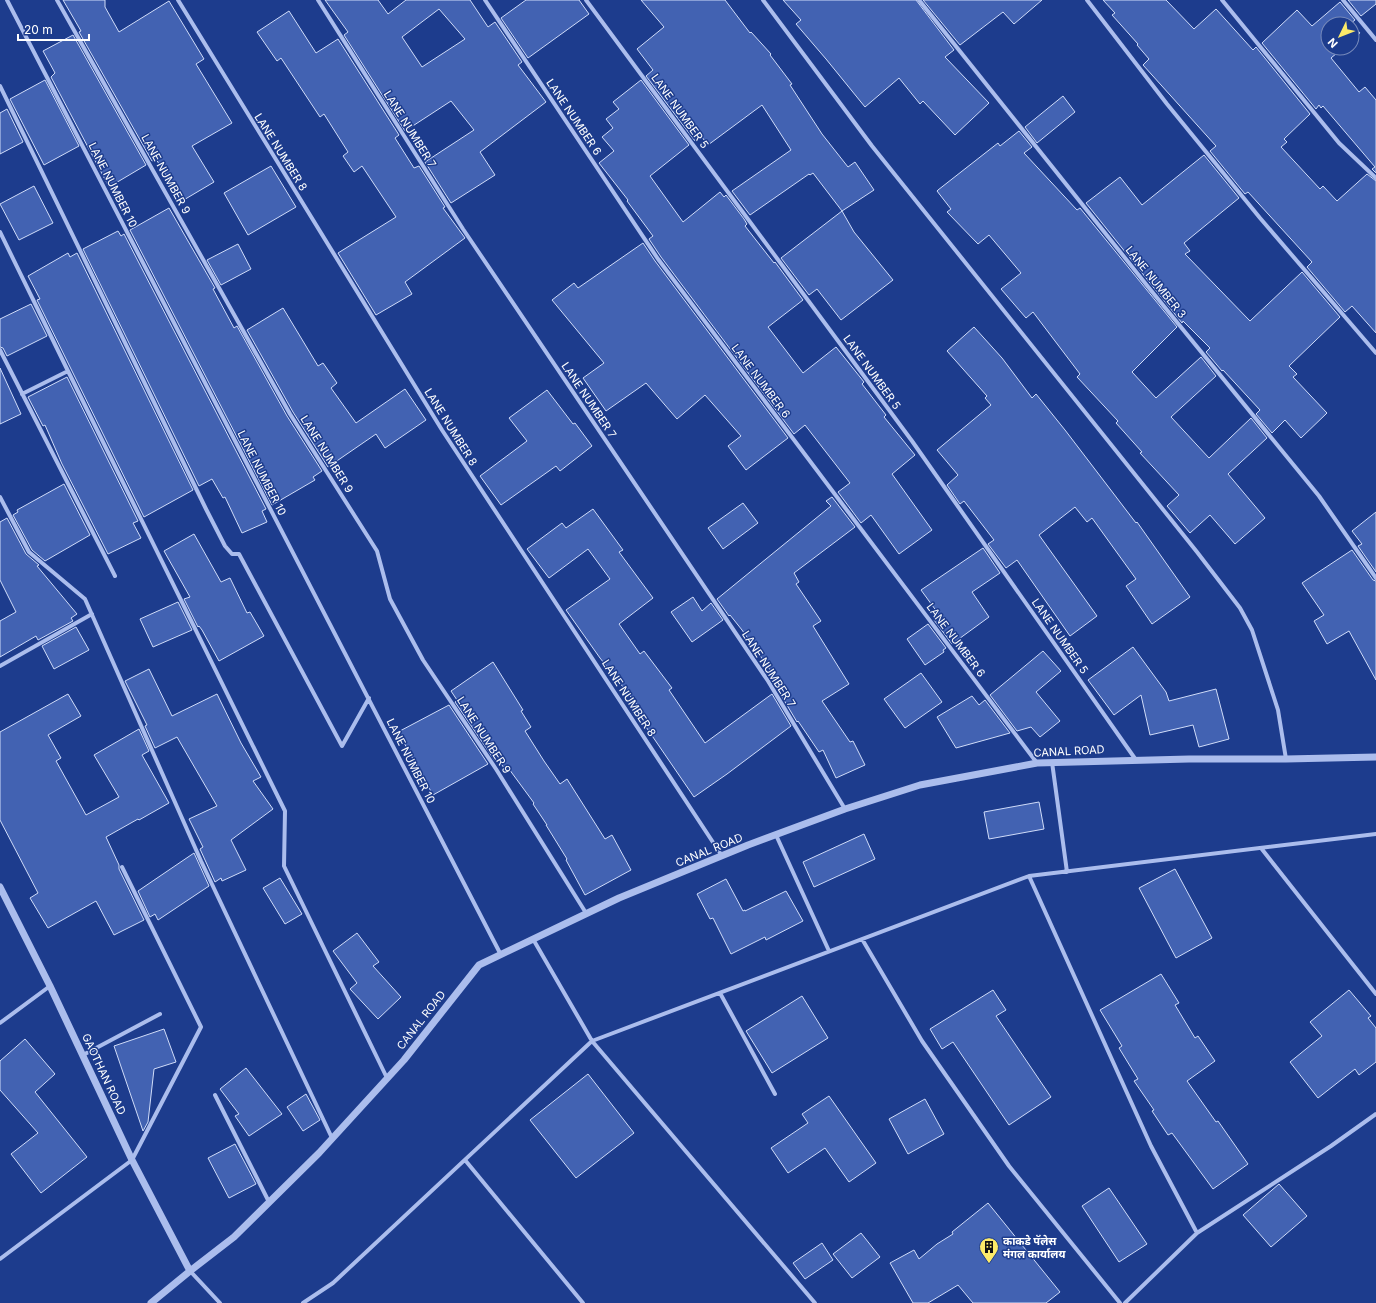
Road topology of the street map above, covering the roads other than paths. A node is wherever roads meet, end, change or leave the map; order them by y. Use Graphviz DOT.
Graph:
graph roads {
  1 [pos="7,0"];
  2 [pos="58,0"];
  3 [pos="178,0"];
  4 [pos="318,0"];
  5 [pos="485,0"];
  6 [pos="586,0"];
  7 [pos="763,0"];
  8 [pos="919,0"];
  9 [pos="1087,0"];
  10 [pos="1222,0"];
  11 [pos="1343,0"];
  12 [pos="1376,40"];
  13 [pos="0,86"];
  14 [pos="1376,178"];
  15 [pos="0,232"];
  16 [pos="0,350"];
  17 [pos="1376,353"];
  18 [pos="68,372"];
  19 [pos="22,394"];
  20 [pos="0,497"];
  21 [pos="115,576"];
  22 [pos="1376,578"];
  23 [pos="92,614"];
  24 [pos="0,666"];
  25 [pos="369,698"];
  26 [pos="1376,757"];
  27 [pos="1286,759"];
  28 [pos="1136,760"];
  29 [pos="1052,762"];
  30 [pos="1037,763"];
  31 [pos="845,809"];
  32 [pos="776,834"];
  33 [pos="1376,834"];
  34 [pos="1261,848"];
  35 [pos="722,856"];
  36 [pos="122,866"];
  37 [pos="1067,872"];
  38 [pos="1029,876"];
  39 [pos="0,887"];
  40 [pos="586,913"];
  41 [pos="533,939"];
  42 [pos="862,939"];
  43 [pos="829,951"];
  44 [pos="501,955"];
  45 [pos="50,986"];
  46 [pos="720,993"];
  47 [pos="1376,994"];
  48 [pos="160,1014"];
  49 [pos="0,1023"];
  50 [pos="592,1041"];
  51 [pos="83,1055"];
  52 [pos="387,1078"];
  53 [pos="775,1094"];
  54 [pos="215,1095"];
  55 [pos="1376,1114"];
  56 [pos="332,1138"];
  57 [pos="132,1160"];
  58 [pos="465,1160"];
  59 [pos="269,1202"];
  60 [pos="1197,1233"];
  61 [pos="0,1259"];
  62 [pos="190,1271"];
  63 [pos="151,1303"];
  64 [pos="220,1303"];
  65 [pos="303,1303"];
  66 [pos="584,1303"];
  67 [pos="815,1303"];
  68 [pos="1120,1303"];
  69 [pos="1125,1303"];
  1 -- 25 [label="street, LANE NUMBER 10"];
  2 -- 40 [label="street, LANE NUMBER 9"];
  3 -- 35 [label="street, LANE NUMBER 8"];
  4 -- 31 [label="street, LANE NUMBER 7"];
  5 -- 30 [label="street, LANE NUMBER 6"];
  6 -- 28 [label="street, LANE NUMBER 5"];
  7 -- 27 [label="street"];
  8 -- 22 [label="street, LANE NUMBER 3"];
  9 -- 17 [label="street"];
  10 -- 14 [label="street"];
  11 -- 12 [label="street"];
  13 -- 25 [label="street"];
  15 -- 18 [label="street"];
  16 -- 19 [label="street"];
  18 -- 19 [label="street"];
  18 -- 52 [label="street"];
  19 -- 21 [label="street"];
  20 -- 23 [label="street"];
  23 -- 24 [label="street"];
  23 -- 56 [label="street"];
  25 -- 44 [label="street, LANE NUMBER 10"];
  26 -- 27 [label="street, CANAL ROAD"];
  27 -- 28 [label="street, CANAL ROAD"];
  28 -- 29 [label="street, CANAL ROAD"];
  29 -- 30 [label="street, CANAL ROAD"];
  29 -- 37 [label="street"];
  30 -- 31 [label="street, CANAL ROAD"];
  31 -- 32 [label="street, CANAL ROAD"];
  32 -- 35 [label="street, CANAL ROAD"];
  32 -- 43 [label="street"];
  33 -- 34 [label="street"];
  34 -- 37 [label="street"];
  34 -- 47 [label="street"];
  35 -- 40 [label="street, CANAL ROAD"];
  36 -- 57 [label="street"];
  37 -- 38 [label="street"];
  38 -- 42 [label="street"];
  38 -- 60 [label="street"];
  39 -- 45 [label="street, GAOTHAN ROAD"];
  40 -- 41 [label="street, CANAL ROAD"];
  41 -- 44 [label="street, CANAL ROAD"];
  41 -- 50 [label="street"];
  42 -- 43 [label="street"];
  42 -- 68 [label="street"];
  43 -- 46 [label="street"];
  44 -- 52 [label="street, CANAL ROAD"];
  45 -- 49 [label="street"];
  45 -- 51 [label="street, GAOTHAN ROAD"];
  46 -- 50 [label="street"];
  46 -- 53 [label="street"];
  48 -- 51 [label="street"];
  50 -- 58 [label="street"];
  50 -- 67 [label="street"];
  51 -- 57 [label="street, GAOTHAN ROAD"];
  52 -- 56 [label="street, CANAL ROAD"];
  54 -- 59 [label="street"];
  55 -- 60 [label="street"];
  56 -- 59 [label="street, CANAL ROAD"];
  57 -- 61 [label="street"];
  57 -- 62 [label="street, GAOTHAN ROAD"];
  58 -- 65 [label="street"];
  58 -- 66 [label="street"];
  59 -- 62 [label="street, CANAL ROAD"];
  60 -- 69 [label="street"];
  62 -- 63 [label="street, CANAL ROAD"];
  62 -- 64 [label="street"];
}
